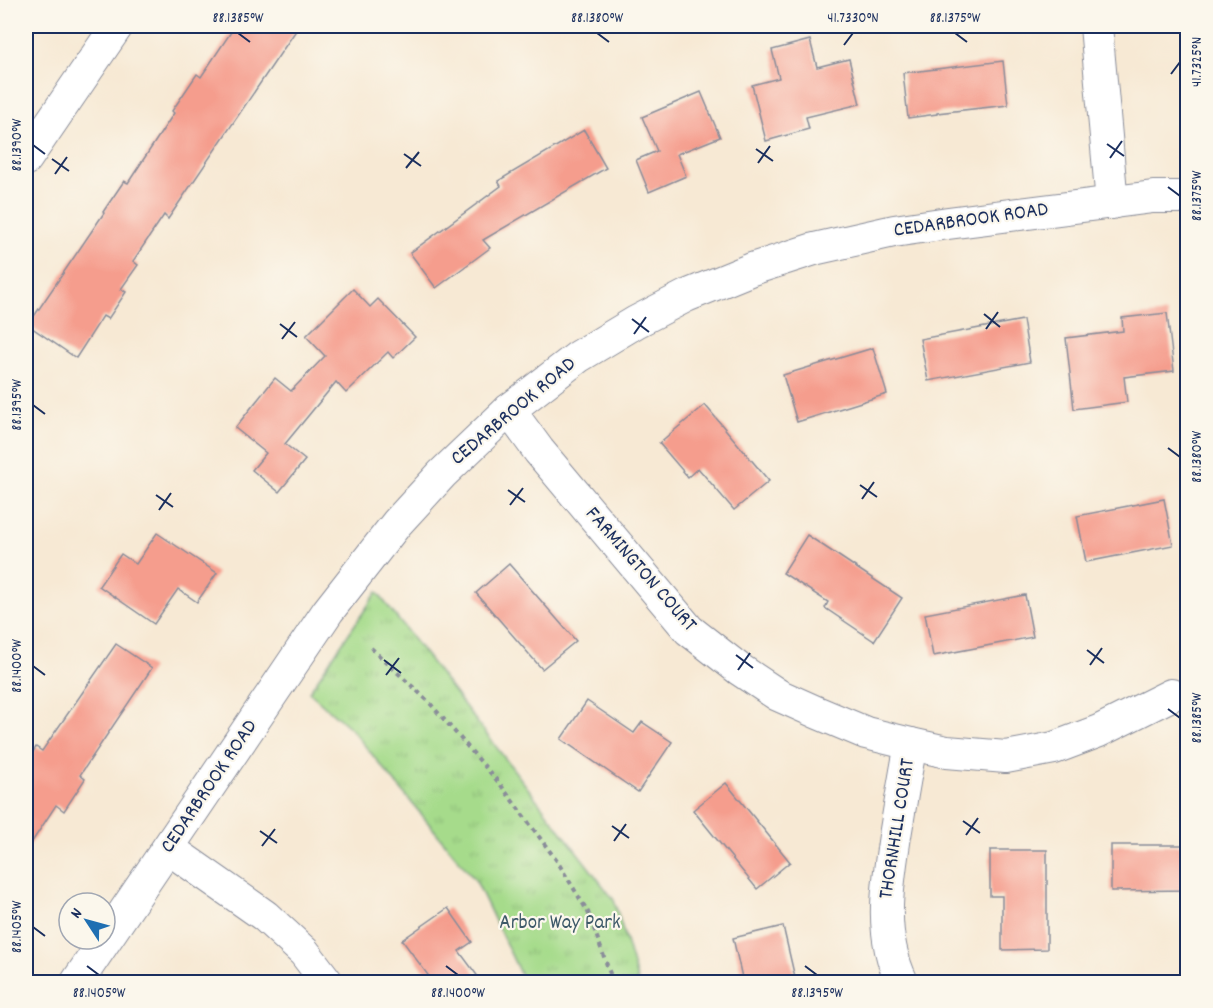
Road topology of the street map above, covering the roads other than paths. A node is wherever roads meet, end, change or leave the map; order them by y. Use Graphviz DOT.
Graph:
graph roads {
  1 [pos="117,26"];
  2 [pos="1096,26"];
  3 [pos="26,159"];
  4 [pos="1188,197"];
  5 [pos="1112,203"];
  6 [pos="509,410"];
  7 [pos="1171,695"];
  8 [pos="911,744"];
  9 [pos="168,848"];
  10 [pos="78,982"];
  11 [pos="327,982"];
  12 [pos="902,982"];
  1 -- 3 [label="street"];
  2 -- 5 [label="street"];
  4 -- 5 [label="street, CEDARBROOK ROAD"];
  5 -- 6 [label="street, CEDARBROOK ROAD"];
  6 -- 8 [label="street, FARMINGTON COURT"];
  6 -- 9 [label="street, CEDARBROOK ROAD"];
  7 -- 8 [label="street, FARMINGTON COURT"];
  8 -- 12 [label="street, THORNHILL COURT"];
  9 -- 10 [label="street, CEDARBROOK ROAD"];
  9 -- 11 [label="street"];
}
